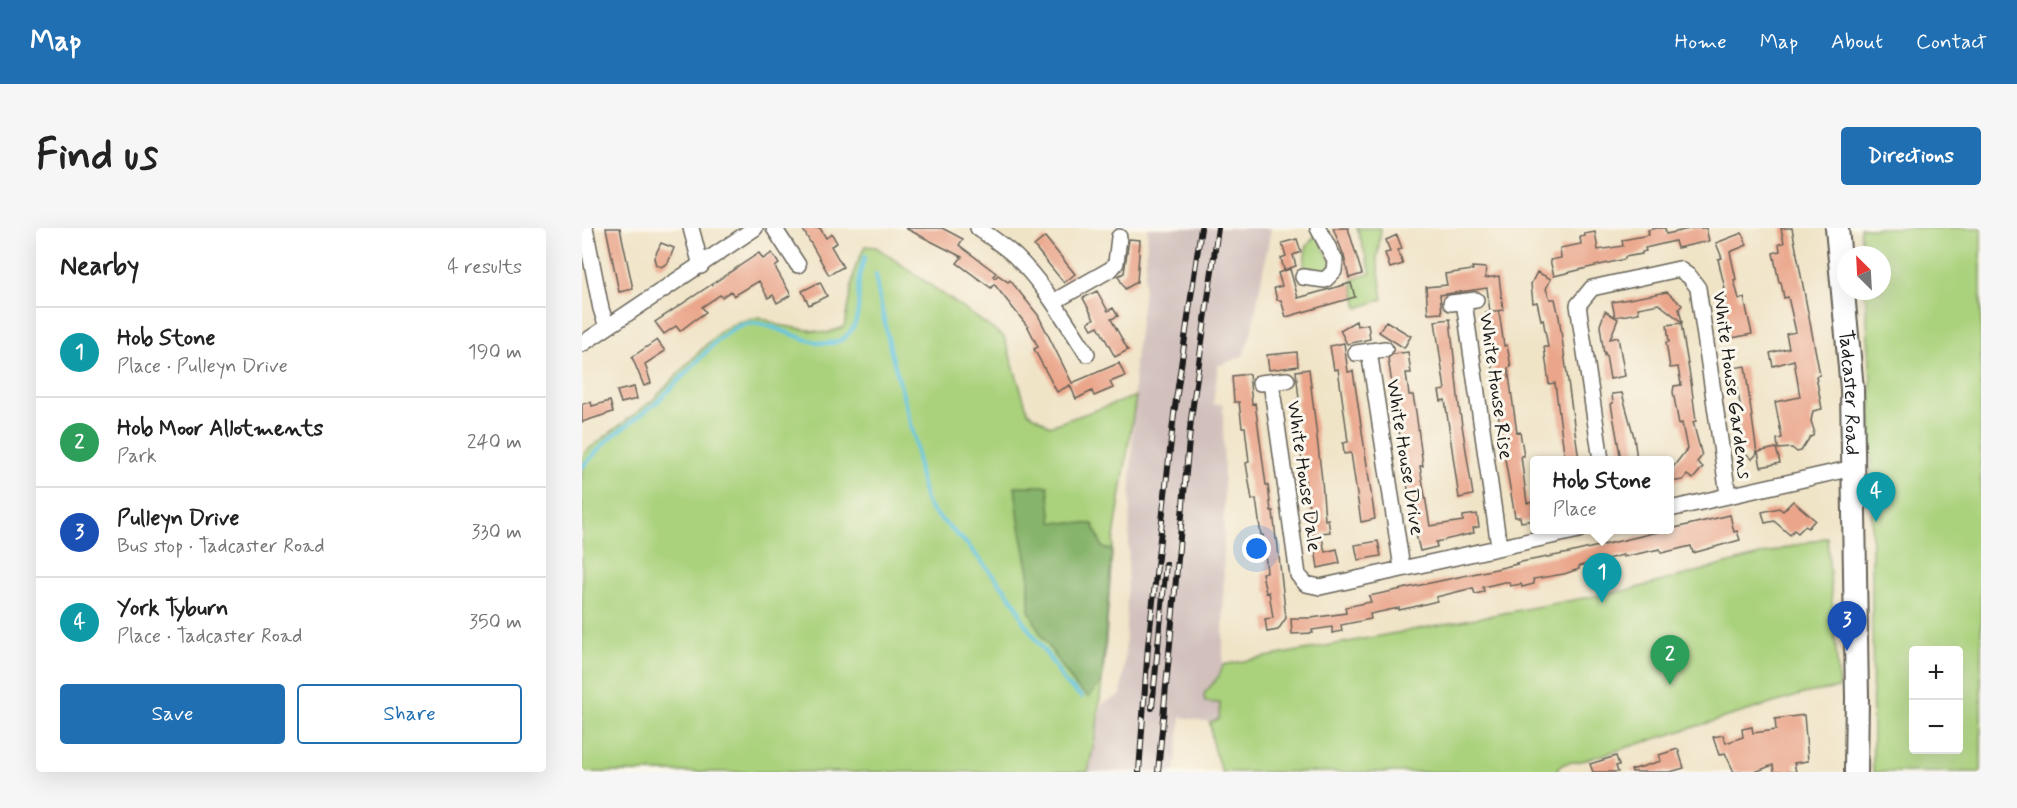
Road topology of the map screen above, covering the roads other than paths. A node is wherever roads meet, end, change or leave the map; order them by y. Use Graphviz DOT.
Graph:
graph roads {
  1 [pos="585,228"];
  2 [pos="691,228"];
  3 [pos="755,228"];
  4 [pos="774,228"];
  5 [pos="978,228"];
  6 [pos="1318,228"];
  7 [pos="1837,228"];
  8 [pos="1119,237"];
  9 [pos="701,266"];
  10 [pos="798,266"];
  11 [pos="1303,277"];
  12 [pos="1053,302"];
  13 [pos="1463,302"];
  14 [pos="607,327"];
  15 [pos="582,344"];
  16 [pos="1370,351"];
  17 [pos="1087,354"];
  18 [pos="1287,380"];
  19 [pos="1599,456"];
  20 [pos="1853,468"];
  21 [pos="1728,495"];
  22 [pos="1674,508"];
  23 [pos="1560,534"];
  24 [pos="1499,547"];
  25 [pos="1402,568"];
  26 [pos="1856,772"];
  1 -- 14 [label="street"];
  2 -- 9 [label="street"];
  3 -- 9 [label="street"];
  4 -- 10 [label="street"];
  5 -- 12 [label="street"];
  6 -- 11 [label="street"];
  7 -- 20 [label="main road, Tadcaster Road"];
  8 -- 12 [label="street"];
  9 -- 14 [label="street"];
  12 -- 17 [label="street"];
  13 -- 24 [label="street, White House Rise"];
  14 -- 15 [label="street"];
  16 -- 25 [label="street, White House Drive"];
  18 -- 25 [label="street, White House Dale"];
  19 -- 21 [label="street, White House Gardens"];
  20 -- 21 [label="street"];
  20 -- 26 [label="main road, Tadcaster Road"];
  21 -- 22 [label="street"];
  23 -- 24 [label="street"];
  24 -- 25 [label="street"];
}
